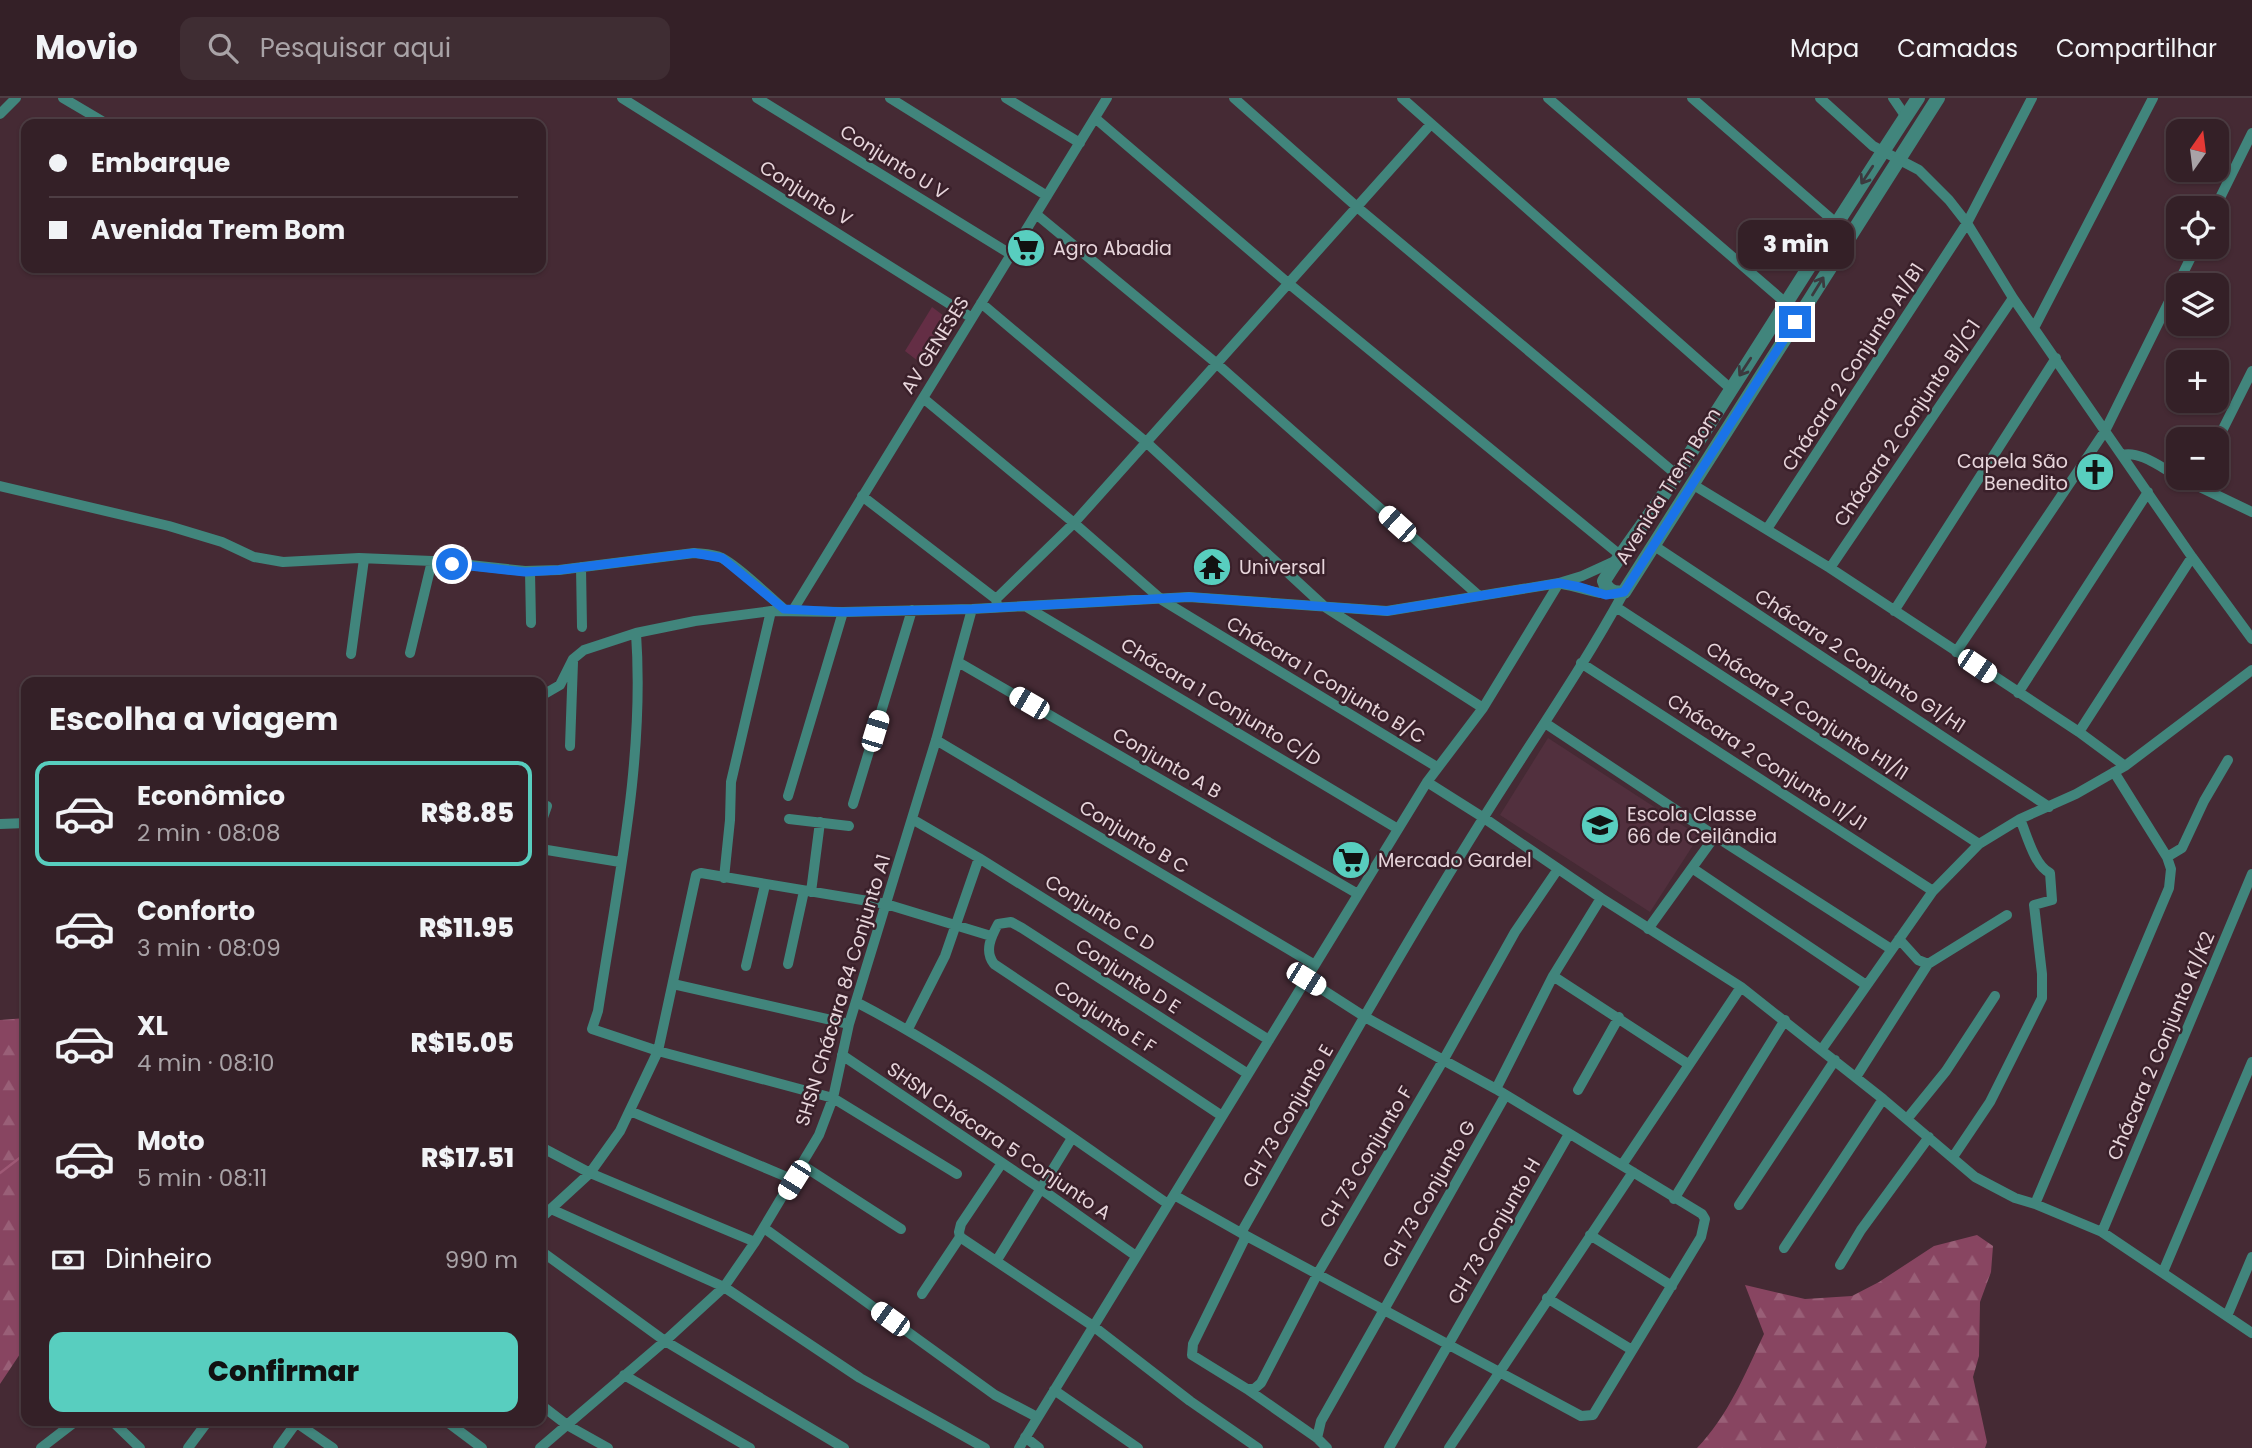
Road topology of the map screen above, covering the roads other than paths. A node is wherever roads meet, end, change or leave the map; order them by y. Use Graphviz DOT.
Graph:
graph roads {
  1 [pos="16,98"];
  2 [pos="63,98"];
  3 [pos="622,98"];
  4 [pos="757,98"];
  5 [pos="890,98"];
  6 [pos="1006,98"];
  7 [pos="1107,98"];
  8 [pos="1234,98"];
  9 [pos="1402,98"];
  10 [pos="1548,98"];
  11 [pos="1692,98"];
  12 [pos="1819,98"];
  13 [pos="1893,98"];
  14 [pos="1918,98"];
  15 [pos="1938,98"];
  16 [pos="2032,98"];
  17 [pos="2153,98"];
  18 [pos="0,114"];
  19 [pos="1906,117"];
  20 [pos="1095,118"];
  21 [pos="99,119"];
  22 [pos="1431,124"];
  23 [pos="2252,133"];
  24 [pos="1080,144"];
  25 [pos="1883,151"];
  26 [pos="1898,160"];
  27 [pos="1047,196"];
  28 [pos="2221,196"];
  29 [pos="1357,207"];
  30 [pos="1036,214"];
  31 [pos="1836,223"];
  32 [pos="1967,223"];
  33 [pos="1012,255"];
  34 [pos="2190,259"];
  35 [pos="1288,283"];
  36 [pos="2013,298"];
  37 [pos="981,303"];
  38 [pos="1787,304"];
  39 [pos="972,318"];
  40 [pos="2034,328"];
  41 [pos="2056,358"];
  42 [pos="1216,363"];
  43 [pos="2252,371"];
  44 [pos="1731,389"];
  45 [pos="923,398"];
  46 [pos="2224,427"];
  47 [pos="2105,431"];
  48 [pos="1146,442"];
  49 [pos="2122,454"];
  50 [pos="2166,470"];
  51 [pos="1677,475"];
  52 [pos="1692,484"];
  53 [pos="0,486"];
  54 [pos="2212,490"];
  55 [pos="2148,492"];
  56 [pos="862,496"];
  57 [pos="2252,512"];
  58 [pos="1074,523"];
  59 [pos="1767,529"];
  60 [pos="1653,545"];
  61 [pos="1618,557"];
  62 [pos="2192,557"];
  63 [pos="364,559"];
  64 [pos="432,561"];
  65 [pos="581,568"];
  66 [pos="1830,568"];
  67 [pos="530,571"];
  68 [pos="1559,583"];
  69 [pos="1478,595"];
  70 [pos="1619,598"];
  71 [pos="1162,600"];
  72 [pos="997,603"];
  73 [pos="1025,606"];
  74 [pos="1325,607"];
  75 [pos="972,609"];
  76 [pos="789,610"];
  77 [pos="912,610"];
  78 [pos="771,611"];
  79 [pos="1894,611"];
  80 [pos="843,612"];
  81 [pos="531,624"];
  82 [pos="582,627"];
  83 [pos="2248,628"];
  84 [pos="636,633"];
  85 [pos="2252,639"];
  86 [pos="1956,652"];
  87 [pos="411,653"];
  88 [pos="351,654"];
  89 [pos="573,659"];
  90 [pos="958,662"];
  91 [pos="1581,663"];
  92 [pos="2252,670"];
  93 [pos="546,692"];
  94 [pos="2018,693"];
  95 [pos="1483,708"];
  96 [pos="1545,723"];
  97 [pos="2079,732"];
  98 [pos="936,740"];
  99 [pos="570,746"];
  100 [pos="2228,760"];
  101 [pos="2125,766"];
  102 [pos="1437,767"];
  103 [pos="2114,772"];
  104 [pos="1427,782"];
  105 [pos="788,796"];
  106 [pos="853,804"];
  107 [pos="2049,807"];
  108 [pos="1484,818"];
  109 [pos="789,819"];
  110 [pos="912,819"];
  111 [pos="2020,819"];
  112 [pos="820,822"];
  113 [pos="21,823"];
  114 [pos="0,824"];
  115 [pos="849,825"];
  116 [pos="1398,828"];
  117 [pos="1715,836"];
  118 [pos="1979,844"];
  119 [pos="546,850"];
  120 [pos="2168,857"];
  121 [pos="979,858"];
  122 [pos="620,862"];
  123 [pos="1692,868"];
  124 [pos="1558,869"];
  125 [pos="2252,874"];
  126 [pos="723,878"];
  127 [pos="765,885"];
  128 [pos="1933,891"];
  129 [pos="807,892"];
  130 [pos="1358,894"];
  131 [pos="1601,898"];
  132 [pos="887,904"];
  133 [pos="2007,915"];
  134 [pos="955,924"];
  135 [pos="1648,929"];
  136 [pos="991,936"];
  137 [pos="1895,944"];
  138 [pos="788,964"];
  139 [pos="1928,964"];
  140 [pos="1315,965"];
  141 [pos="746,966"];
  142 [pos="1553,976"];
  143 [pos="1306,979"];
  144 [pos="673,984"];
  145 [pos="1866,985"];
  146 [pos="1741,987"];
  147 [pos="1995,996"];
  148 [pos="856,1002"];
  149 [pos="1365,1017"];
  150 [pos="1619,1017"];
  151 [pos="1785,1020"];
  152 [pos="849,1024"];
  153 [pos="908,1029"];
  154 [pos="1269,1040"];
  155 [pos="1822,1049"];
  156 [pos="658,1051"];
  157 [pos="842,1055"];
  158 [pos="1444,1059"];
  159 [pos="1835,1060"];
  160 [pos="2252,1062"];
  161 [pos="1688,1064"];
  162 [pos="1248,1074"];
  163 [pos="1856,1077"];
  164 [pos="1578,1090"];
  165 [pos="1501,1093"];
  166 [pos="833,1098"];
  167 [pos="1883,1098"];
  168 [pos="630,1111"];
  169 [pos="1222,1116"];
  170 [pos="1907,1119"];
  171 [pos="1569,1134"];
  172 [pos="1929,1137"];
  173 [pos="1072,1138"];
  174 [pos="546,1150"];
  175 [pos="1953,1157"];
  176 [pos="1002,1163"];
  177 [pos="802,1165"];
  178 [pos="1622,1165"];
  179 [pos="1633,1172"];
  180 [pos="590,1173"];
  181 [pos="957,1174"];
  182 [pos="794,1180"];
  183 [pos="1041,1189"];
  184 [pos="1171,1199"];
  185 [pos="1674,1199"];
  186 [pos="2035,1204"];
  187 [pos="1739,1205"];
  188 [pos="551,1209"];
  189 [pos="546,1214"];
  190 [pos="764,1228"];
  191 [pos="901,1229"];
  192 [pos="2102,1232"];
  193 [pos="1243,1235"];
  194 [pos="1590,1235"];
  195 [pos="960,1237"];
  196 [pos="755,1242"];
  197 [pos="1784,1248"];
  198 [pos="546,1255"];
  199 [pos="1136,1256"];
  200 [pos="2252,1257"];
  201 [pos="997,1260"];
  202 [pos="1840,1265"];
  203 [pos="2162,1272"];
  204 [pos="1318,1273"];
  205 [pos="1672,1286"];
  206 [pos="724,1287"];
  207 [pos="922,1294"];
  208 [pos="1547,1298"];
  209 [pos="1383,1309"];
  210 [pos="2227,1316"];
  211 [pos="1093,1326"];
  212 [pos="2252,1333"];
  213 [pos="665,1341"];
  214 [pos="1449,1345"];
  215 [pos="1632,1350"];
  216 [pos="1498,1371"];
  217 [pos="624,1375"];
  218 [pos="1247,1389"];
  219 [pos="1054,1390"];
  220 [pos="546,1409"];
  221 [pos="1037,1417"];
  222 [pos="567,1425"];
  223 [pos="70,1426"];
  224 [pos="116,1426"];
  225 [pos="204,1426"];
  226 [pos="298,1426"];
  227 [pos="305,1426"];
  228 [pos="453,1426"];
  229 [pos="1026,1437"];
  230 [pos="1317,1438"];
  231 [pos="41,1448"];
  232 [pos="140,1448"];
  233 [pos="188,1448"];
  234 [pos="278,1448"];
  235 [pos="333,1448"];
  236 [pos="482,1448"];
  237 [pos="540,1448"];
  238 [pos="608,1448"];
  239 [pos="750,1448"];
  240 [pos="844,1448"];
  241 [pos="985,1448"];
  242 [pos="1018,1448"];
  243 [pos="1039,1448"];
  244 [pos="1138,1448"];
  245 [pos="1258,1448"];
  246 [pos="1327,1448"];
  247 [pos="1389,1448"];
  248 [pos="1449,1448"];
  1 -- 18 [label="street"];
  2 -- 21 [label="street"];
  3 -- 39 [label="street, Conjunto V"];
  4 -- 33 [label="street, Conjunto U V"];
  5 -- 27 [label="street"];
  6 -- 24 [label="street"];
  7 -- 20 [label="street, AV GENESES"];
  8 -- 29 [label="street"];
  9 -- 22 [label="street"];
  10 -- 38 [label="street"];
  11 -- 31 [label="street"];
  12 -- 25 [label="street"];
  13 -- 19 [label="street"];
  14 -- 19 [label="street, Avenida Trem Bom"];
  15 -- 26 [label="street, Avenida Trem Bom"];
  16 -- 32 [label="street, Chácara 2 Conjunto A1/B1"];
  17 -- 40 [label="street"];
  19 -- 25 [label="street, Avenida Trem Bom"];
  20 -- 24 [label="street, AV GENESES"];
  20 -- 35 [label="street"];
  22 -- 29 [label="street"];
  22 -- 44 [label="street"];
  23 -- 28 [label="street"];
  24 -- 27 [label="street, AV GENESES"];
  25 -- 26 [label="street"];
  25 -- 31 [label="street, Avenida Trem Bom, one-way"];
  26 -- 32 [label="street"];
  52 -- 26 [label="street, Avenida Trem Bom, one-way"];
  27 -- 30 [label="street, AV GENESES"];
  29 -- 35 [label="street"];
  29 -- 51 [label="street"];
  30 -- 33 [label="street, AV GENESES"];
  30 -- 42 [label="street"];
  31 -- 38 [label="street, Avenida Trem Bom"];
  32 -- 36 [label="street"];
  32 -- 59 [label="street, Chácara 2 Conjunto A1/B1"];
  33 -- 37 [label="street, AV GENESES"];
  34 -- 47 [label="street"];
  35 -- 42 [label="street"];
  35 -- 61 [label="street"];
  36 -- 40 [label="street"];
  36 -- 66 [label="street, Chácara 2 Conjunto B1/C1"];
  37 -- 39 [label="street, AV GENESES"];
  37 -- 48 [label="street"];
  38 -- 44 [label="street, Avenida Trem Bom, one-way"];
  39 -- 45 [label="street, AV GENESES"];
  40 -- 41 [label="street"];
  41 -- 47 [label="street"];
  41 -- 79 [label="street"];
  42 -- 48 [label="street"];
  42 -- 69 [label="street"];
  43 -- 46 [label="street"];
  44 -- 51 [label="street, Avenida Trem Bom"];
  45 -- 56 [label="street, AV GENESES"];
  45 -- 58 [label="street, Chácara 1 Conjunto B/C"];
  47 -- 49 [label="street"];
  47 -- 86 [label="street"];
  48 -- 58 [label="street"];
  48 -- 74 [label="street"];
  49 -- 50 [label="street"];
  49 -- 55 [label="street"];
  51 -- 61 [label="street, Avenida Trem Bom"];
  52 -- 59 [label="street"];
  52 -- 60 [label="street, Avenida Trem Bom"];
  53 -- 63 [label="street"];
  54 -- 57 [label="street"];
  55 -- 62 [label="street"];
  55 -- 94 [label="street"];
  56 -- 72 [label="street"];
  56 -- 76 [label="street, AV GENESES"];
  58 -- 71 [label="street, Chácara 1 Conjunto B/C"];
  58 -- 72 [label="street"];
  59 -- 66 [label="street"];
  60 -- 70 [label="street, Avenida Trem Bom"];
  60 -- 107 [label="street, Chácara 2 Conjunto G1/H1"];
  61 -- 68 [label="street"];
  61 -- 70 [label="street, Avenida Trem Bom"];
  62 -- 83 [label="street"];
  62 -- 97 [label="street"];
  63 -- 64 [label="street"];
  63 -- 88 [label="street"];
  64 -- 67 [label="street"];
  64 -- 87 [label="street"];
  65 -- 67 [label="street"];
  65 -- 76 [label="street"];
  65 -- 82 [label="street"];
  66 -- 79 [label="street"];
  67 -- 81 [label="street"];
  68 -- 69 [label="street"];
  68 -- 70 [label="street"];
  68 -- 95 [label="street"];
  69 -- 74 [label="street"];
  70 -- 91 [label="street, CH 73 Conjunto E"];
  70 -- 118 [label="street, Chácara 2 Conjunto H1/I1"];
  71 -- 73 [label="street"];
  71 -- 74 [label="street"];
  71 -- 102 [label="street, Chácara 1 Conjunto B/C"];
  72 -- 73 [label="street"];
  72 -- 75 [label="street"];
  73 -- 116 [label="street, Chácara 1 Conjunto C/D"];
  74 -- 95 [label="street"];
  75 -- 77 [label="street"];
  75 -- 90 [label="street, SHSN Chácara 84 Conjunto A1"];
  76 -- 78 [label="street"];
  76 -- 80 [label="street"];
  77 -- 80 [label="street"];
  77 -- 106 [label="street"];
  78 -- 84 [label="street"];
  78 -- 126 [label="street"];
  79 -- 86 [label="street"];
  80 -- 105 [label="street"];
  83 -- 85 [label="street"];
  84 -- 89 [label="street"];
  84 -- 122 [label="street"];
  86 -- 94 [label="street"];
  89 -- 93 [label="street"];
  89 -- 99 [label="street"];
  90 -- 98 [label="street, SHSN Chácara 84 Conjunto A1"];
  90 -- 130 [label="street, Conjunto A B"];
  91 -- 96 [label="street, CH 73 Conjunto E"];
  91 -- 128 [label="street, Chácara 2 Conjunto I1/J1"];
  92 -- 101 [label="street"];
  94 -- 97 [label="street"];
  95 -- 102 [label="street"];
  96 -- 108 [label="street, CH 73 Conjunto E"];
  96 -- 117 [label="street"];
  97 -- 101 [label="street"];
  98 -- 110 [label="street, SHSN Chácara 84 Conjunto A1"];
  98 -- 140 [label="street, Conjunto B C"];
  100 -- 120 [label="street"];
  101 -- 103 [label="street"];
  102 -- 104 [label="street"];
  103 -- 107 [label="street"];
  103 -- 120 [label="street"];
  104 -- 108 [label="street"];
  104 -- 116 [label="street"];
  107 -- 111 [label="street"];
  108 -- 124 [label="street"];
  108 -- 149 [label="street, CH 73 Conjunto E"];
  109 -- 112 [label="street"];
  110 -- 121 [label="street, Conjunto C D"];
  110 -- 132 [label="street, SHSN Chácara 84 Conjunto A1"];
  111 -- 118 [label="street"];
  111 -- 175 [label="street"];
  112 -- 115 [label="street"];
  112 -- 129 [label="street"];
  113 -- 114 [label="street"];
  116 -- 130 [label="street"];
  117 -- 123 [label="street"];
  117 -- 137 [label="street"];
  118 -- 128 [label="street"];
  119 -- 122 [label="street"];
  120 -- 186 [label="street"];
  121 -- 134 [label="street"];
  121 -- 154 [label="street, Conjunto C D"];
  122 -- 156 [label="street"];
  123 -- 135 [label="street"];
  123 -- 145 [label="street"];
  124 -- 131 [label="street"];
  124 -- 158 [label="street, CH 73 Conjunto F"];
  125 -- 192 [label="street, Chácara 2 Conjunto K1/K2"];
  126 -- 127 [label="street"];
  126 -- 144 [label="street"];
  127 -- 129 [label="street"];
  127 -- 141 [label="street"];
  128 -- 137 [label="street"];
  129 -- 132 [label="street"];
  129 -- 138 [label="street"];
  130 -- 140 [label="street"];
  131 -- 135 [label="street"];
  131 -- 142 [label="street, CH 73 Conjunto G"];
  132 -- 134 [label="street"];
  132 -- 148 [label="street, SHSN Chácara 84 Conjunto A1"];
  133 -- 139 [label="street"];
  134 -- 136 [label="street"];
  134 -- 153 [label="street"];
  135 -- 146 [label="street"];
  136 -- 162 [label="street, Conjunto D E"];
  136 -- 169 [label="street, Conjunto E F"];
  137 -- 139 [label="street"];
  137 -- 145 [label="street"];
  139 -- 163 [label="street"];
  140 -- 143 [label="street"];
  142 -- 150 [label="street"];
  142 -- 165 [label="street, CH 73 Conjunto G"];
  143 -- 149 [label="street"];
  143 -- 154 [label="street"];
  144 -- 152 [label="street"];
  144 -- 156 [label="street"];
  145 -- 155 [label="street"];
  146 -- 151 [label="street"];
  146 -- 161 [label="street"];
  147 -- 170 [label="street"];
  148 -- 152 [label="street, SHSN Chácara 84 Conjunto A1"];
  148 -- 153 [label="street"];
  149 -- 158 [label="street"];
  149 -- 193 [label="street, CH 73 Conjunto E"];
  150 -- 161 [label="street"];
  150 -- 164 [label="street"];
  151 -- 155 [label="street"];
  151 -- 185 [label="street"];
  152 -- 157 [label="street, SHSN Chácara 84 Conjunto A1"];
  153 -- 173 [label="street"];
  154 -- 162 [label="street"];
  155 -- 159 [label="street"];
  156 -- 166 [label="street"];
  156 -- 168 [label="street"];
  157 -- 166 [label="street, SHSN Chácara 84 Conjunto A1"];
  157 -- 176 [label="street, SHSN Chácara 5 Conjunto A"];
  158 -- 165 [label="street"];
  158 -- 204 [label="street, CH 73 Conjunto F"];
  159 -- 163 [label="street"];
  159 -- 187 [label="street"];
  160 -- 203 [label="street"];
  161 -- 178 [label="street"];
  162 -- 169 [label="street"];
  163 -- 167 [label="street"];
  165 -- 171 [label="street"];
  165 -- 209 [label="street, CH 73 Conjunto G"];
  166 -- 177 [label="street, SHSN Chácara 84 Conjunto A1"];
  166 -- 181 [label="street"];
  167 -- 170 [label="street"];
  167 -- 197 [label="street"];
  168 -- 180 [label="street"];
  168 -- 182 [label="street"];
  169 -- 184 [label="street"];
  170 -- 172 [label="street"];
  171 -- 178 [label="street"];
  171 -- 214 [label="street, CH 73 Conjunto H"];
  172 -- 175 [label="street"];
  172 -- 202 [label="street"];
  173 -- 183 [label="street"];
  173 -- 184 [label="street"];
  174 -- 180 [label="street"];
  175 -- 186 [label="street"];
  176 -- 183 [label="street, SHSN Chácara 5 Conjunto A"];
  176 -- 195 [label="street"];
  177 -- 182 [label="street, SHSN Chácara 84 Conjunto A1"];
  177 -- 191 [label="street"];
  178 -- 179 [label="street"];
  179 -- 185 [label="street"];
  179 -- 194 [label="street"];
  180 -- 188 [label="street"];
  180 -- 196 [label="street"];
  182 -- 190 [label="street, SHSN Chácara 84 Conjunto A1"];
  183 -- 199 [label="street, SHSN Chácara 5 Conjunto A"];
  183 -- 201 [label="street"];
  184 -- 193 [label="street"];
  184 -- 199 [label="street"];
  185 -- 205 [label="street"];
  186 -- 192 [label="street"];
  188 -- 189 [label="street"];
  188 -- 206 [label="street"];
  190 -- 196 [label="street, SHSN Chácara 84 Conjunto A1"];
  190 -- 221 [label="street"];
  192 -- 203 [label="street"];
  193 -- 204 [label="street"];
  193 -- 218 [label="street, CH 73 Conjunto E"];
  194 -- 205 [label="street"];
  194 -- 208 [label="street"];
  195 -- 201 [label="street"];
  195 -- 207 [label="street"];
  196 -- 206 [label="street, SHSN Chácara 84 Conjunto A1"];
  198 -- 213 [label="street"];
  199 -- 211 [label="street"];
  200 -- 210 [label="street"];
  201 -- 211 [label="street"];
  203 -- 210 [label="street"];
  204 -- 209 [label="street"];
  204 -- 218 [label="street, CH 73 Conjunto F"];
  205 -- 215 [label="street"];
  206 -- 213 [label="street, SHSN Chácara 84 Conjunto A1"];
  206 -- 241 [label="street"];
  208 -- 215 [label="street"];
  208 -- 216 [label="street"];
  209 -- 214 [label="street"];
  209 -- 230 [label="street, CH 73 Conjunto G"];
  210 -- 212 [label="street"];
  211 -- 219 [label="street"];
  211 -- 245 [label="street"];
  213 -- 217 [label="street, SHSN Chácara 84 Conjunto A1"];
  213 -- 240 [label="street"];
  214 -- 216 [label="street"];
  214 -- 247 [label="street, CH 73 Conjunto H"];
  215 -- 216 [label="street"];
  216 -- 248 [label="street"];
  217 -- 222 [label="street, SHSN Chácara 84 Conjunto A1"];
  217 -- 239 [label="street"];
  218 -- 230 [label="street"];
  219 -- 221 [label="street"];
  219 -- 244 [label="street"];
  220 -- 222 [label="street"];
  221 -- 229 [label="street"];
  222 -- 237 [label="street, SHSN Chácara 84 Conjunto A1"];
  222 -- 238 [label="street"];
  223 -- 231 [label="street"];
  224 -- 232 [label="street"];
  225 -- 233 [label="street"];
  226 -- 234 [label="street"];
  227 -- 235 [label="street"];
  228 -- 236 [label="street"];
  229 -- 242 [label="street"];
  229 -- 243 [label="street"];
  230 -- 246 [label="street"];
}
